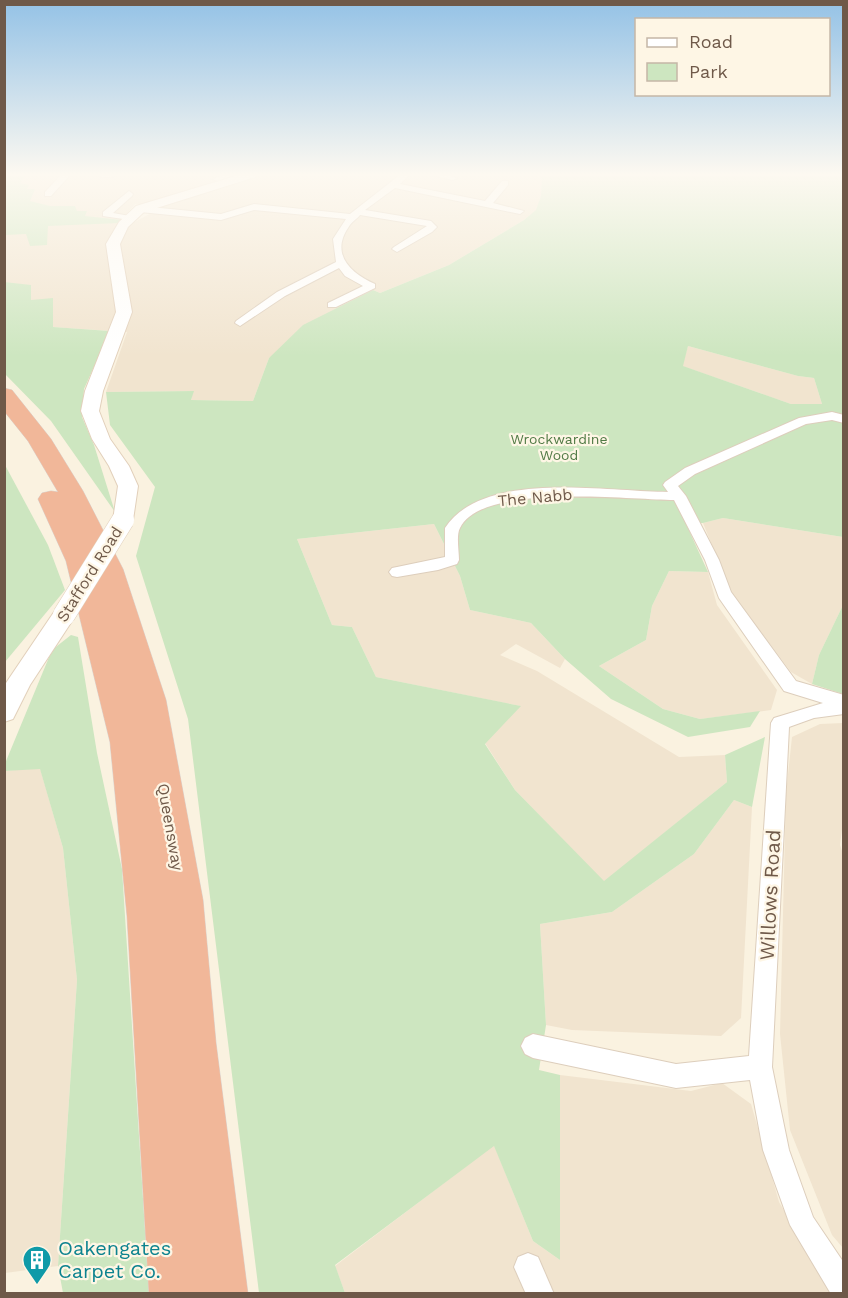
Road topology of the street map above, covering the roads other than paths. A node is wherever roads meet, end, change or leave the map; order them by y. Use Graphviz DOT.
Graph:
graph roads {
  1 [pos="118,235"];
  2 [pos="339,235"];
  3 [pos="421,235"];
  4 [pos="397,249"];
  5 [pos="341,262"];
  6 [pos="332,305"];
  7 [pos="241,318"];
  8 [pos="4,395"];
  9 [pos="843,419"];
  10 [pos="4,428"];
  11 [pos="680,496"];
  12 [pos="397,572"];
  13 [pos="790,686"];
  14 [pos="843,702"];
  15 [pos="843,706"];
  16 [pos="4,712"];
  17 [pos="780,723"];
  18 [pos="533,1046"];
  19 [pos="760,1067"];
  20 [pos="528,1267"];
  21 [pos="843,1289"];
  22 [pos="176,1293"];
  23 [pos="221,1293"];
  24 [pos="540,1293"];
  1 -- 16 [label="street, Stafford Road, bridge"];
  2 -- 5 [label="street"];
  3 -- 4 [label="street"];
  5 -- 6 [label="street"];
  5 -- 7 [label="street"];
  8 -- 23 [label="highway, Queensway"];
  9 -- 11 [label="street"];
  10 -- 22 [label="highway, Queensway"];
  11 -- 12 [label="street, The Nabb"];
  11 -- 13 [label="street"];
  13 -- 14 [label="street"];
  13 -- 17 [label="street"];
  15 -- 17 [label="street"];
  17 -- 19 [label="street, Willows Road"];
  18 -- 19 [label="street"];
  19 -- 21 [label="street, Willows Road"];
  20 -- 24 [label="street"];
}
